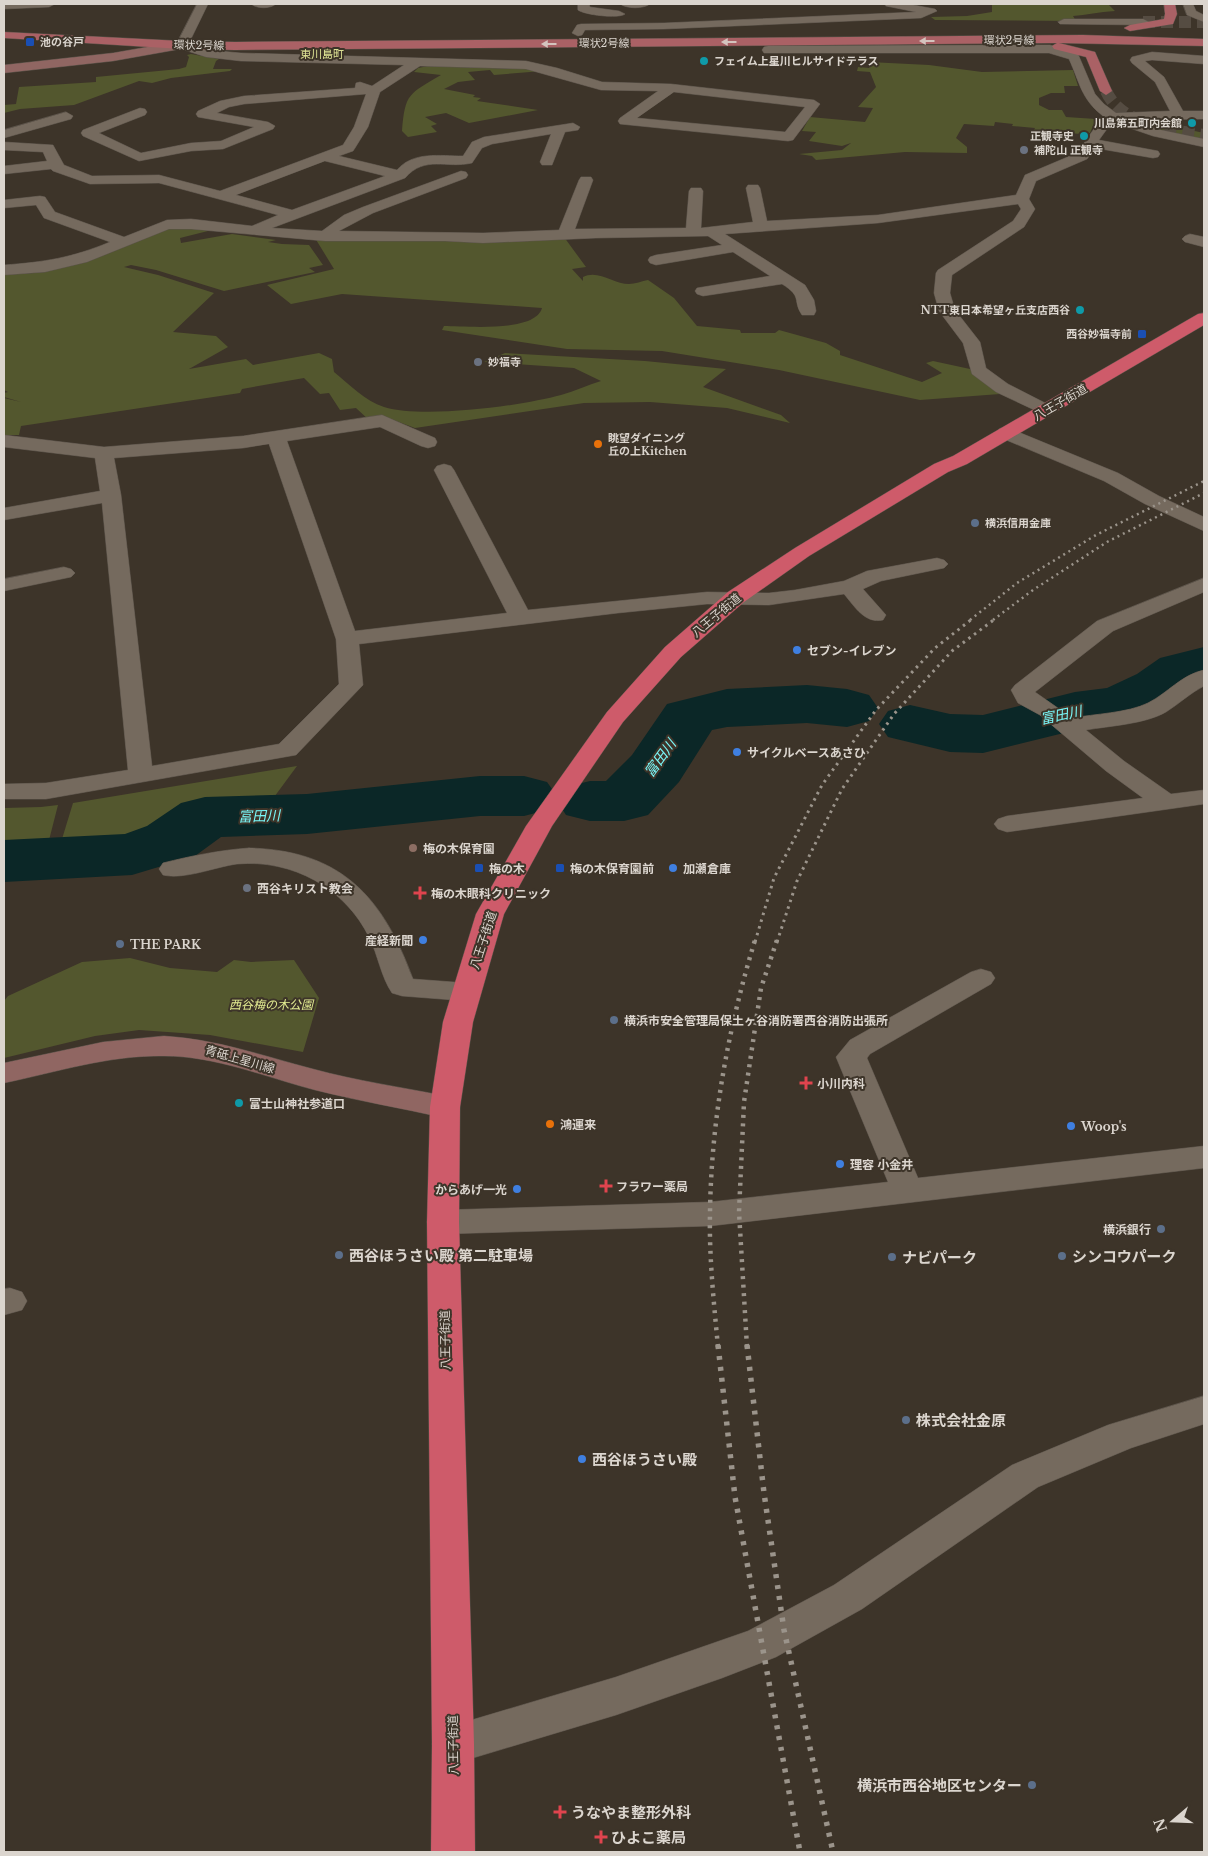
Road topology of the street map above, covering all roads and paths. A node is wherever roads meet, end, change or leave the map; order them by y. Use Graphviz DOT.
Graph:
graph roads {
  1 [pos="10,4"];
  2 [pos="49,4"];
  3 [pos="202,4"];
  4 [pos="257,4"];
  5 [pos="270,4"];
  6 [pos="584,4"];
  7 [pos="626,4"];
  8 [pos="644,4"];
  9 [pos="890,4"];
  10 [pos="1188,4"];
  11 [pos="4,6"];
  12 [pos="794,9"];
  13 [pos="1170,9"];
  14 [pos="1064,22"];
  15 [pos="1143,22"];
  16 [pos="1204,23"];
  17 [pos="4,27"];
  18 [pos="1098,32"];
  19 [pos="578,33"];
  20 [pos="4,35"];
  21 [pos="1204,35"];
  22 [pos="993,40"];
  23 [pos="184,41"];
  24 [pos="756,42"];
  25 [pos="1181,42"];
  26 [pos="1204,43"];
  27 [pos="768,50"];
  28 [pos="1091,56"];
  29 [pos="304,58"];
  30 [pos="1204,60"];
  31 [pos="821,62"];
  32 [pos="416,63"];
  33 [pos="4,68"];
  34 [pos="671,88"];
  35 [pos="374,90"];
  36 [pos="1106,91"];
  37 [pos="140,112"];
  38 [pos="1178,114"];
  39 [pos="1204,115"];
  40 [pos="66,116"];
  41 [pos="1117,117"];
  42 [pos="4,134"];
  43 [pos="1091,143"];
  44 [pos="1204,143"];
  45 [pos="4,146"];
  46 [pos="1153,154"];
  47 [pos="325,157"];
  48 [pos="547,162"];
  49 [pos="56,164"];
  50 [pos="4,170"];
  51 [pos="461,175"];
  52 [pos="400,176"];
  53 [pos="586,180"];
  54 [pos="753,188"];
  55 [pos="696,191"];
  56 [pos="220,196"];
  57 [pos="1022,198"];
  58 [pos="4,204"];
  59 [pos="294,215"];
  60 [pos="761,226"];
  61 [pos="254,230"];
  62 [pos="712,232"];
  63 [pos="693,233"];
  64 [pos="565,235"];
  65 [pos="325,236"];
  66 [pos="123,242"];
  67 [pos="738,247"];
  68 [pos="656,260"];
  69 [pos="4,270"];
  70 [pos="783,279"];
  71 [pos="703,291"];
  72 [pos="808,311"];
  73 [pos="1204,318"];
  74 [pos="1045,410"];
  75 [pos="1006,433"];
  76 [pos="276,437"];
  77 [pos="7,442"];
  78 [pos="428,442"];
  79 [pos="104,453"];
  80 [pos="444,470"];
  81 [pos="112,495"];
  82 [pos="4,514"];
  83 [pos="1204,526"];
  84 [pos="937,564"];
  85 [pos="64,573"];
  86 [pos="1204,584"];
  87 [pos="4,585"];
  88 [pos="849,587"];
  89 [pos="736,597"];
  90 [pos="875,615"];
  91 [pos="522,618"];
  92 [pos="347,638"];
  93 [pos="1204,678"];
  94 [pos="1058,719"];
  95 [pos="141,776"];
  96 [pos="4,792"];
  97 [pos="1204,797"];
  98 [pos="1167,803"];
  99 [pos="1007,824"];
  100 [pos="172,869"];
  101 [pos="981,978"];
  102 [pos="467,992"];
  103 [pos="4,1073"];
  104 [pos="445,1106"];
  105 [pos="1204,1157"];
  106 [pos="907,1190"];
  107 [pos="443,1222"];
  108 [pos="1204,1410"];
  109 [pos="453,1744"];
  110 [pos="453,1852"];
  1 -- 11 [label="street"];
  2 -- 11 [label="street"];
  3 -- 23 [label="street"];
  4 -- 5 [label="street"];
  6 -- 12 [label="street"];
  7 -- 8 [label="street"];
  9 -- 19 [label="street"];
  10 -- 16 [label="street"];
  13 -- 16 [label="main road"];
  13 -- 18 [label="main road"];
  14 -- 15 [label="street"];
  17 -- 23 [label="main road, 環状2号線"];
  18 -- 19 [label="main road, 環状2号線"];
  18 -- 21 [label="main road, 環状2号線"];
  19 -- 23 [label="main road, 環状2号線"];
  20 -- 23 [label="main road, 環状2号線"];
  22 -- 24 [label="main road, 環状2号線, one-way"];
  22 -- 25 [label="main road, 環状2号線"];
  22 -- 28 [label="main road"];
  24 -- 23 [label="main road, 環状2号線, one-way"];
  23 -- 29 [label="street"];
  23 -- 33 [label="main road"];
  24 -- 27 [label="street"];
  25 -- 26 [label="main road, 環状2号線"];
  25 -- 28 [label="main road"];
  27 -- 31 [label="street"];
  27 -- 41 [label="street"];
  28 -- 36 [label="main road"];
  29 -- 32 [label="street"];
  29 -- 35 [label="street"];
  30 -- 38 [label="street"];
  32 -- 34 [label="street"];
  32 -- 35 [label="street"];
  34 -- 34 [label="street"];
  35 -- 37 [label="street"];
  35 -- 47 [label="street"];
  38 -- 39 [label="street"];
  38 -- 41 [label="street"];
  40 -- 42 [label="street"];
  41 -- 43 [label="street"];
  41 -- 44 [label="street"];
  43 -- 46 [label="street"];
  43 -- 57 [label="street"];
  45 -- 49 [label="street"];
  47 -- 52 [label="street"];
  47 -- 56 [label="street"];
  48 -- 52 [label="street"];
  49 -- 50 [label="street"];
  49 -- 56 [label="street"];
  51 -- 65 [label="street"];
  52 -- 59 [label="street"];
  53 -- 64 [label="street"];
  54 -- 60 [label="street"];
  55 -- 63 [label="street"];
  56 -- 59 [label="street"];
  57 -- 60 [label="street"];
  57 -- 74 [label="street"];
  58 -- 66 [label="street"];
  59 -- 61 [label="street"];
  60 -- 62 [label="street"];
  61 -- 65 [label="street"];
  61 -- 66 [label="street"];
  62 -- 63 [label="street"];
  62 -- 67 [label="street"];
  63 -- 64 [label="street"];
  64 -- 65 [label="street"];
  66 -- 69 [label="street"];
  67 -- 68 [label="street"];
  67 -- 70 [label="street"];
  70 -- 71 [label="street"];
  70 -- 72 [label="street"];
  73 -- 74 [label="highway, 八王子街道"];
  74 -- 75 [label="highway, 八王子街道"];
  75 -- 83 [label="street"];
  75 -- 89 [label="highway, 八王子街道"];
  76 -- 78 [label="street"];
  76 -- 79 [label="street"];
  76 -- 92 [label="street"];
  77 -- 79 [label="street"];
  79 -- 81 [label="street"];
  80 -- 91 [label="street"];
  81 -- 82 [label="street"];
  81 -- 95 [label="street"];
  84 -- 88 [label="street"];
  85 -- 87 [label="street"];
  86 -- 94 [label="street"];
  88 -- 89 [label="street"];
  88 -- 90 [label="street"];
  89 -- 91 [label="street"];
  89 -- 102 [label="highway, 八王子街道"];
  91 -- 92 [label="street"];
  92 -- 95 [label="street"];
  93 -- 94 [label="street"];
  94 -- 98 [label="street"];
  95 -- 96 [label="street"];
  97 -- 98 [label="street"];
  98 -- 99 [label="street"];
  100 -- 102 [label="street"];
  101 -- 106 [label="street"];
  102 -- 104 [label="highway, 八王子街道"];
  103 -- 104 [label="main road, 青砥上星川線"];
  104 -- 107 [label="highway, 八王子街道"];
  105 -- 106 [label="street"];
  106 -- 107 [label="street"];
  107 -- 109 [label="highway, 八王子街道"];
  108 -- 109 [label="street"];
  109 -- 110 [label="highway, 八王子街道"];
}
